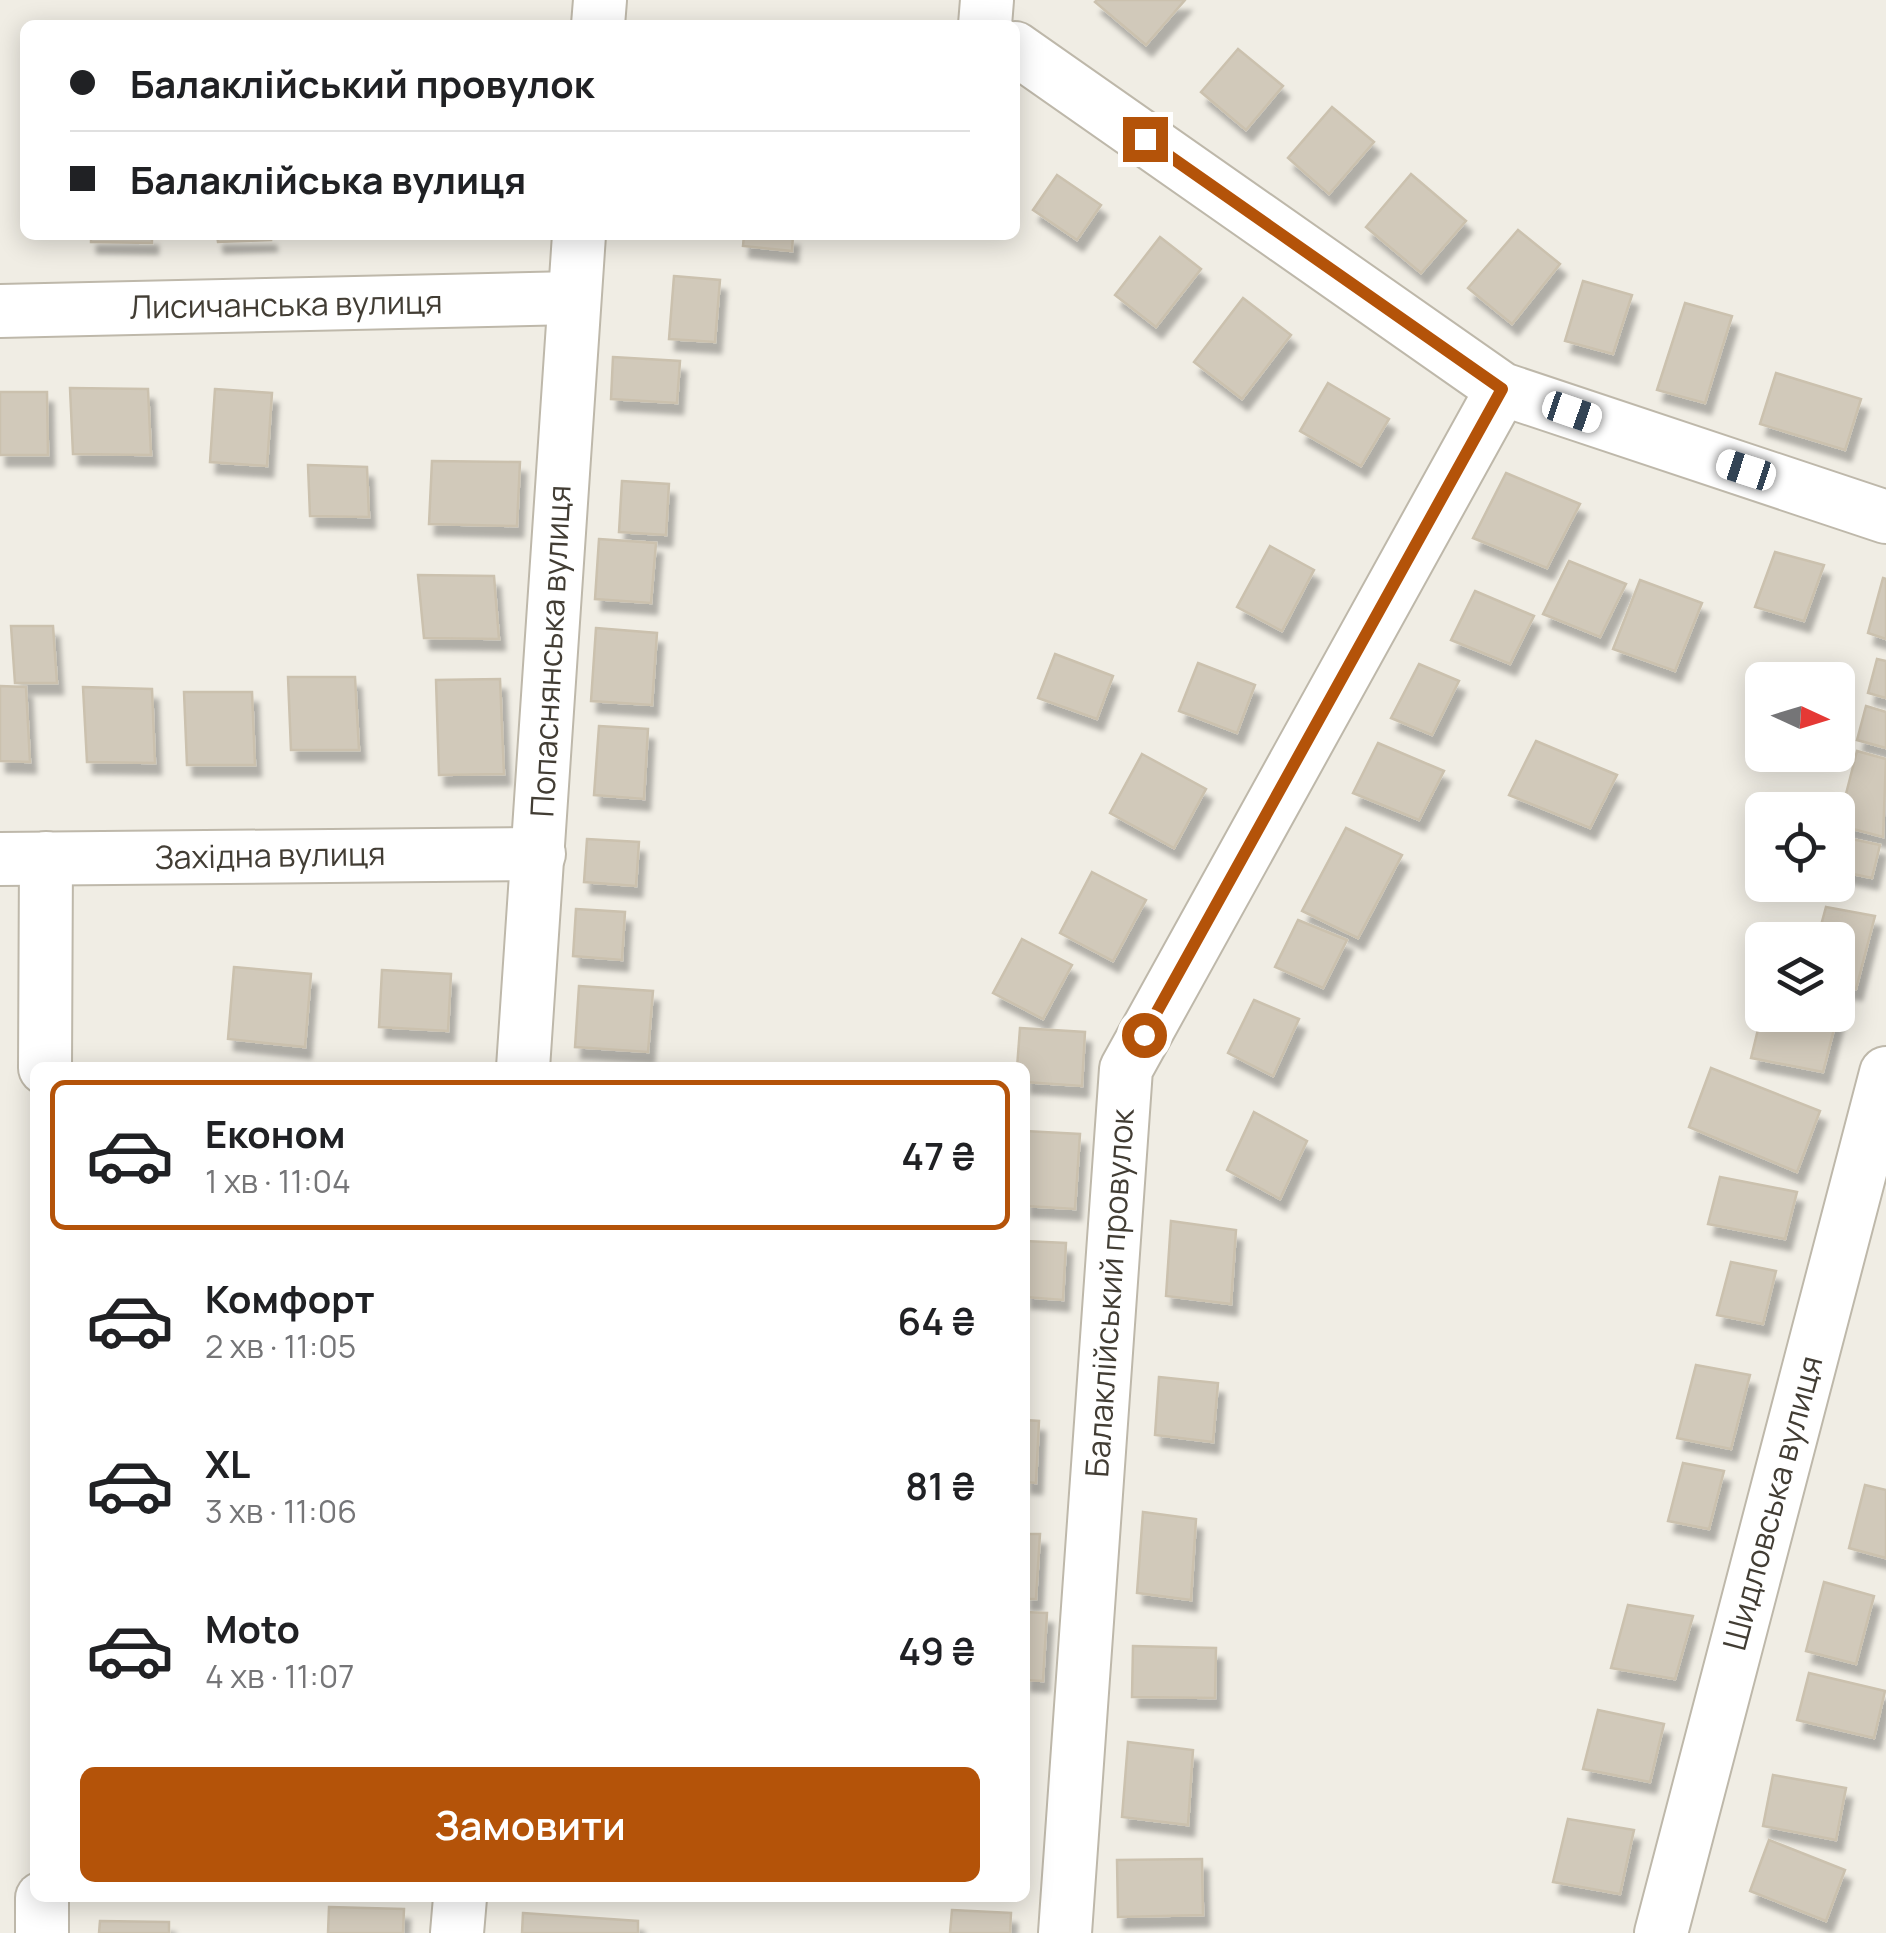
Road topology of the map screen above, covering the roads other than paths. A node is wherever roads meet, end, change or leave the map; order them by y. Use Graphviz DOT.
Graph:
graph roads {
  1 [pos="1020,52"];
  2 [pos="579,240"];
  3 [pos="573,298"];
  4 [pos="0,311"];
  5 [pos="1502,389"];
  6 [pos="1886,517"];
  7 [pos="539,854"];
  8 [pos="23,858"];
  9 [pos="44,1062"];
  10 [pos="523,1062"];
  11 [pos="1886,1074"];
  12 [pos="42,1902"];
  13 [pos="460,1902"];
  14 [pos="42,1933"];
  15 [pos="457,1933"];
  16 [pos="1065,1933"];
  17 [pos="1660,1933"];
  1 -- 5 [label="street"];
  2 -- 3 [label="street, Попаснянська вулиця"];
  3 -- 4 [label="street, Лисичанська вулиця"];
  3 -- 7 [label="street, Попаснянська вулиця"];
  5 -- 6 [label="street"];
  5 -- 16 [label="street, Балаклійський провулок"];
  7 -- 8 [label="street, Західна вулиця"];
  7 -- 10 [label="street, Попаснянська вулиця"];
  8 -- 9 [label="street"];
  11 -- 17 [label="street, Шидловська вулиця"];
  12 -- 14 [label="street"];
  13 -- 15 [label="street"];
}
